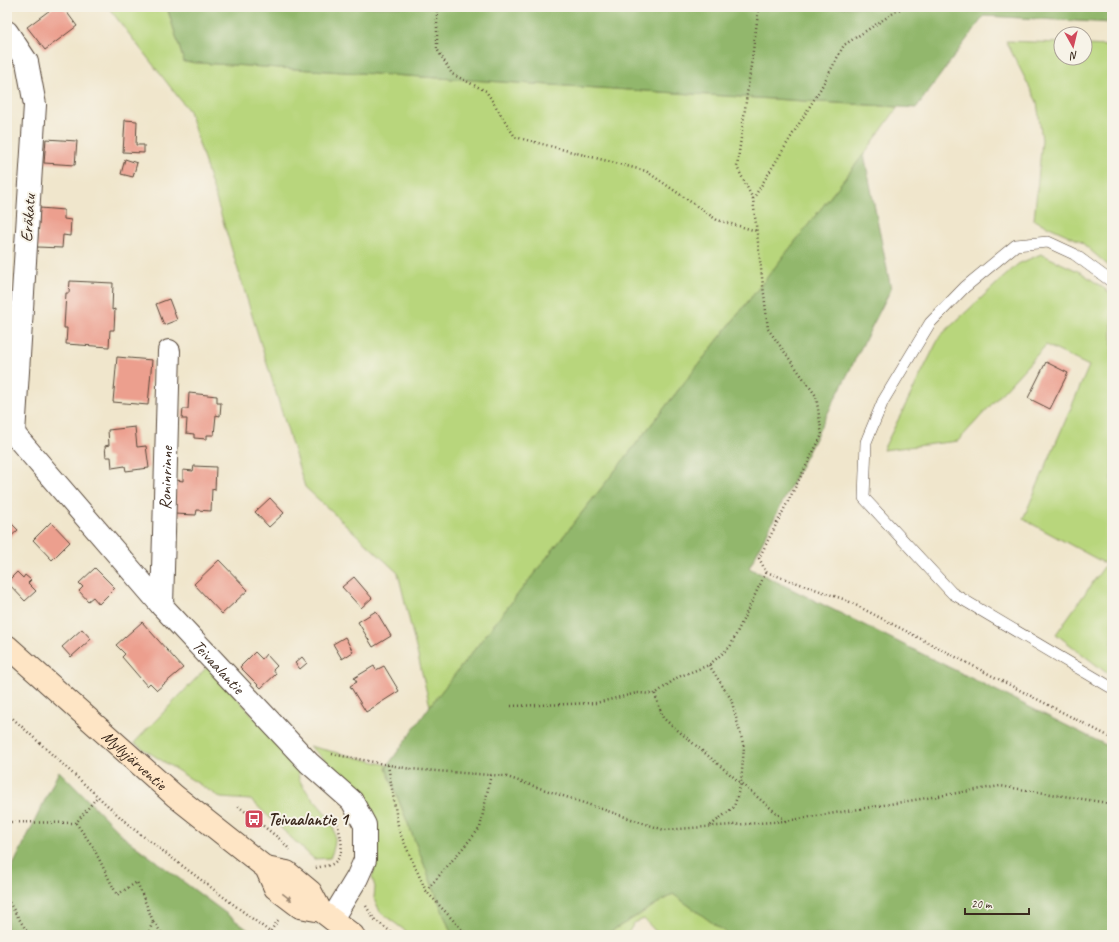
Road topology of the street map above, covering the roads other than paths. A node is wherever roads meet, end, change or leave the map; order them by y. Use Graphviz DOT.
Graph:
graph roads {
  1 [pos="7,32"];
  2 [pos="1112,282"];
  3 [pos="169,351"];
  4 [pos="10,431"];
  5 [pos="162,606"];
  6 [pos="7,646"];
  7 [pos="1112,688"];
  8 [pos="266,868"];
  9 [pos="326,915"];
  10 [pos="353,935"];
  1 -- 4 [label="street, Eräkatu"];
  2 -- 7 [label="lane"];
  3 -- 5 [label="street, Roninrinne"];
  4 -- 5 [label="street, Teivaalantie"];
  5 -- 9 [label="street, Teivaalantie"];
  6 -- 8 [label="main road, Myllyjärventie"];
  8 -- 9 [label="main road, Myllyjärventie"];
  8 -- 9 [label="main road, Myllyjärventie, one-way"];
  9 -- 10 [label="main road, Myllyjärventie"];
}
